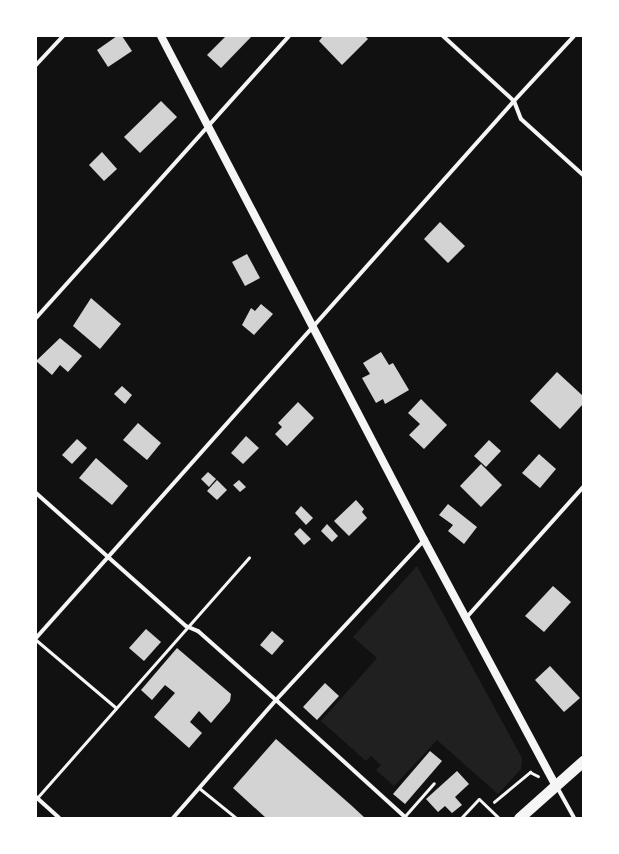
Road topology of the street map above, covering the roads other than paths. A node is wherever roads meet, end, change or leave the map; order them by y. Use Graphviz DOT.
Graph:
graph roads {
  1 [pos="63,36"];
  2 [pos="161,36"];
  3 [pos="289,36"];
  4 [pos="443,36"];
  5 [pos="574,36"];
  6 [pos="36,65"];
  7 [pos="514,101"];
  8 [pos="208,127"];
  9 [pos="583,175"];
  10 [pos="36,318"];
  11 [pos="312,327"];
  12 [pos="583,487"];
  13 [pos="36,493"];
  14 [pos="424,540"];
  15 [pos="249,557"];
  16 [pos="109,558"];
  17 [pos="465,618"];
  18 [pos="186,626"];
  19 [pos="36,639"];
  20 [pos="276,700"];
  21 [pos="115,707"];
  22 [pos="583,761"];
  23 [pos="434,782"];
  24 [pos="556,786"];
  25 [pos="199,788"];
  26 [pos="36,798"];
  27 [pos="405,817"];
  28 [pos="60,818"];
  29 [pos="173,818"];
  30 [pos="236,818"];
  31 [pos="461,818"];
  32 [pos="500,818"];
  33 [pos="519,818"];
  34 [pos="574,818"];
  1 -- 6 [label="street"];
  2 -- 8 [label="main road"];
  3 -- 8 [label="street"];
  4 -- 7 [label="street"];
  5 -- 7 [label="street"];
  7 -- 9 [label="street"];
  7 -- 11 [label="street"];
  8 -- 10 [label="street"];
  8 -- 11 [label="main road"];
  11 -- 14 [label="main road"];
  11 -- 16 [label="street"];
  12 -- 17 [label="street"];
  13 -- 16 [label="street"];
  14 -- 17 [label="main road"];
  14 -- 20 [label="street"];
  15 -- 18 [label="lane"];
  16 -- 18 [label="street"];
  16 -- 19 [label="street"];
  17 -- 24 [label="main road"];
  18 -- 20 [label="street"];
  18 -- 21 [label="lane"];
  19 -- 21 [label="lane"];
  20 -- 25 [label="street"];
  20 -- 27 [label="street"];
  21 -- 26 [label="lane"];
  22 -- 24 [label="highway"];
  23 -- 27 [label="lane"];
  24 -- 33 [label="highway"];
  24 -- 34 [label="street"];
  25 -- 29 [label="street"];
  25 -- 30 [label="lane"];
  26 -- 28 [label="street"];
  31 -- 32 [label="lane"];
}
